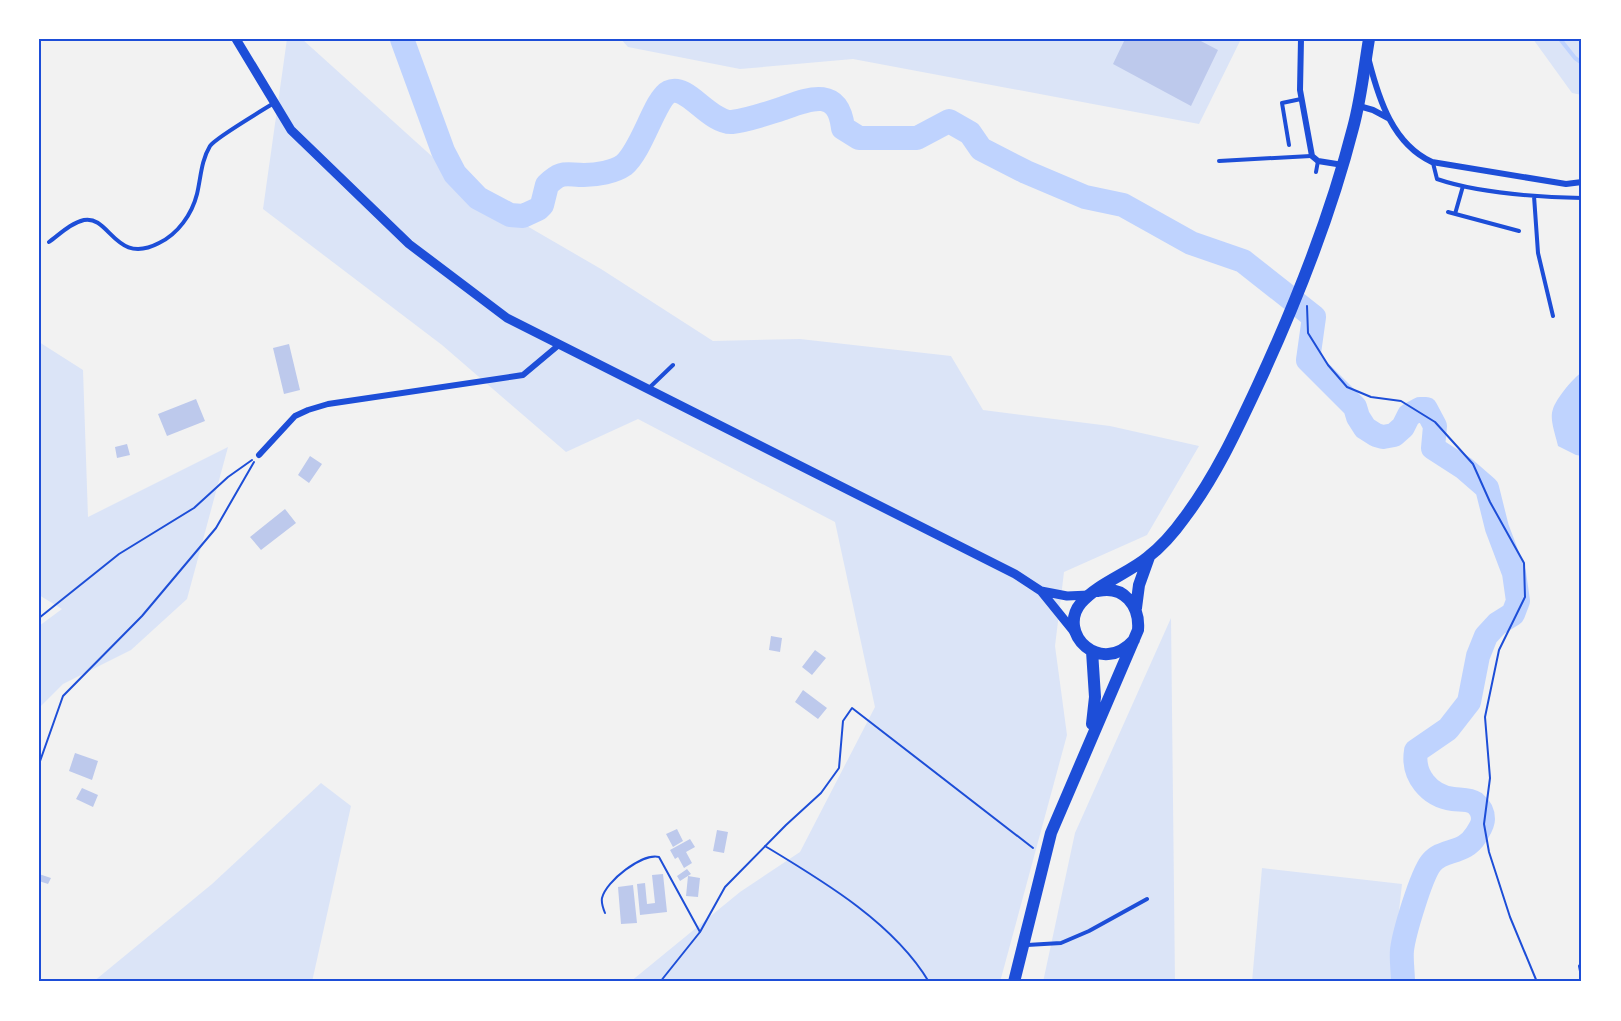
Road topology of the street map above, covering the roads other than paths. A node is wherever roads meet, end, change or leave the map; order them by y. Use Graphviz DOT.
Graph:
graph roads {
  1 [pos="236,39"];
  2 [pos="1301,39"];
  3 [pos="1369,39"];
  4 [pos="1367,53"];
  5 [pos="1302,98"];
  6 [pos="275,102"];
  7 [pos="1358,106"];
  8 [pos="1388,119"];
  9 [pos="1289,145"];
  10 [pos="1315,158"];
  11 [pos="1219,161"];
  12 [pos="1432,162"];
  13 [pos="1343,165"];
  14 [pos="1316,172"];
  15 [pos="1582,182"];
  16 [pos="1463,186"];
  17 [pos="1534,196"];
  18 [pos="1582,198"];
  19 [pos="1448,212"];
  20 [pos="1455,214"];
  21 [pos="1519,231"];
  22 [pos="49,242"];
  23 [pos="1553,316"];
  24 [pos="561,344"];
  25 [pos="673,364"];
  26 [pos="648,389"];
  27 [pos="259,455"];
  28 [pos="1149,557"];
  29 [pos="1041,591"];
  30 [pos="1091,594"];
  31 [pos="1136,608"];
  32 [pos="1079,639"];
  33 [pos="1134,639"];
  34 [pos="1092,651"];
  35 [pos="1089,741"];
  36 [pos="1147,899"];
  37 [pos="1023,945"];
  38 [pos="1582,965"];
  39 [pos="1582,976"];
  40 [pos="1014,982"];
  1 -- 6 [label="street"];
  2 -- 5 [label="street"];
  3 -- 4 [label="highway"];
  4 -- 7 [label="highway"];
  4 -- 8 [label="street"];
  5 -- 9 [label="lane"];
  5 -- 10 [label="street"];
  6 -- 22 [label="lane"];
  6 -- 24 [label="street"];
  7 -- 8 [label="street"];
  7 -- 13 [label="highway"];
  8 -- 12 [label="street"];
  10 -- 11 [label="lane"];
  10 -- 13 [label="street"];
  10 -- 14 [label="lane"];
  12 -- 15 [label="street"];
  12 -- 16 [label="lane"];
  13 -- 28 [label="highway"];
  16 -- 17 [label="lane"];
  16 -- 20 [label="lane"];
  17 -- 18 [label="lane"];
  17 -- 23 [label="lane"];
  19 -- 20 [label="lane"];
  20 -- 21 [label="lane"];
  24 -- 26 [label="street"];
  24 -- 27 [label="street"];
  25 -- 26 [label="lane"];
  26 -- 29 [label="street"];
  28 -- 30 [label="highway"];
  28 -- 31 [label="highway"];
  29 -- 30 [label="street"];
  29 -- 32 [label="street"];
  30 -- 31 [label="highway"];
  30 -- 32 [label="highway"];
  31 -- 33 [label="highway"];
  32 -- 34 [label="highway"];
  33 -- 34 [label="highway"];
  33 -- 35 [label="highway"];
  34 -- 35 [label="highway"];
  35 -- 37 [label="highway"];
  36 -- 37 [label="lane"];
  37 -- 40 [label="highway"];
  38 -- 39 [label="lane"];
}
